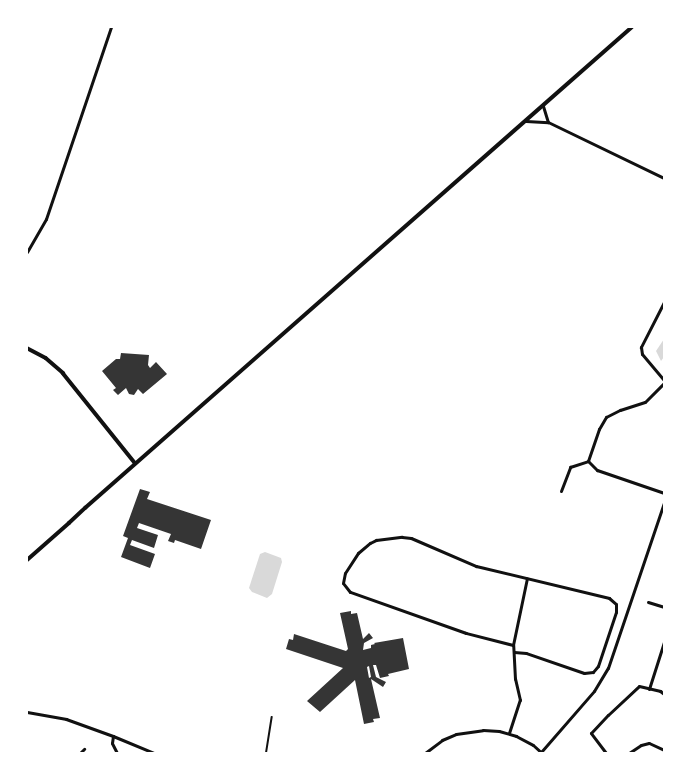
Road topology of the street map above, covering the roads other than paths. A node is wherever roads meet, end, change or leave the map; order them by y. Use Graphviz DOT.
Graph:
graph roads {
  1 [pos="111,27"];
  2 [pos="632,27"];
  3 [pos="543,106"];
  4 [pos="526,121"];
  5 [pos="548,122"];
  6 [pos="664,178"];
  7 [pos="27,252"];
  8 [pos="664,302"];
  9 [pos="27,348"];
  10 [pos="664,381"];
  11 [pos="588,461"];
  12 [pos="135,463"];
  13 [pos="561,491"];
  14 [pos="664,493"];
  15 [pos="664,503"];
  16 [pos="85,508"];
  17 [pos="69,523"];
  18 [pos="27,560"];
  19 [pos="527,578"];
  20 [pos="648,602"];
  21 [pos="664,607"];
  22 [pos="664,642"];
  23 [pos="513,645"];
  24 [pos="514,652"];
  25 [pos="649,689"];
  26 [pos="664,694"];
  27 [pos="27,712"];
  28 [pos="272,717"];
  29 [pos="509,733"];
  30 [pos="113,736"];
  31 [pos="84,749"];
  32 [pos="664,750"];
  33 [pos="80,753"];
  34 [pos="117,753"];
  35 [pos="154,753"];
  36 [pos="266,753"];
  37 [pos="425,753"];
  38 [pos="542,753"];
  39 [pos="606,753"];
  40 [pos="629,753"];
  1 -- 7 [label="street"];
  2 -- 3 [label="main road"];
  3 -- 4 [label="main road"];
  3 -- 5 [label="street"];
  4 -- 5 [label="street"];
  4 -- 12 [label="main road"];
  5 -- 6 [label="street"];
  8 -- 10 [label="street"];
  9 -- 12 [label="street"];
  10 -- 11 [label="street"];
  11 -- 13 [label="street"];
  11 -- 14 [label="street"];
  12 -- 16 [label="main road"];
  15 -- 38 [label="street"];
  16 -- 17 [label="street"];
  17 -- 18 [label="main road"];
  19 -- 23 [label="street"];
  19 -- 23 [label="street"];
  19 -- 24 [label="street"];
  20 -- 21 [label="street"];
  22 -- 25 [label="street"];
  23 -- 24 [label="street"];
  24 -- 29 [label="street"];
  25 -- 26 [label="street"];
  25 -- 39 [label="street"];
  27 -- 30 [label="street"];
  28 -- 36 [label="lane"];
  29 -- 37 [label="street"];
  29 -- 38 [label="street"];
  30 -- 34 [label="street"];
  30 -- 35 [label="street"];
  31 -- 33 [label="street"];
  32 -- 40 [label="street"];
}
